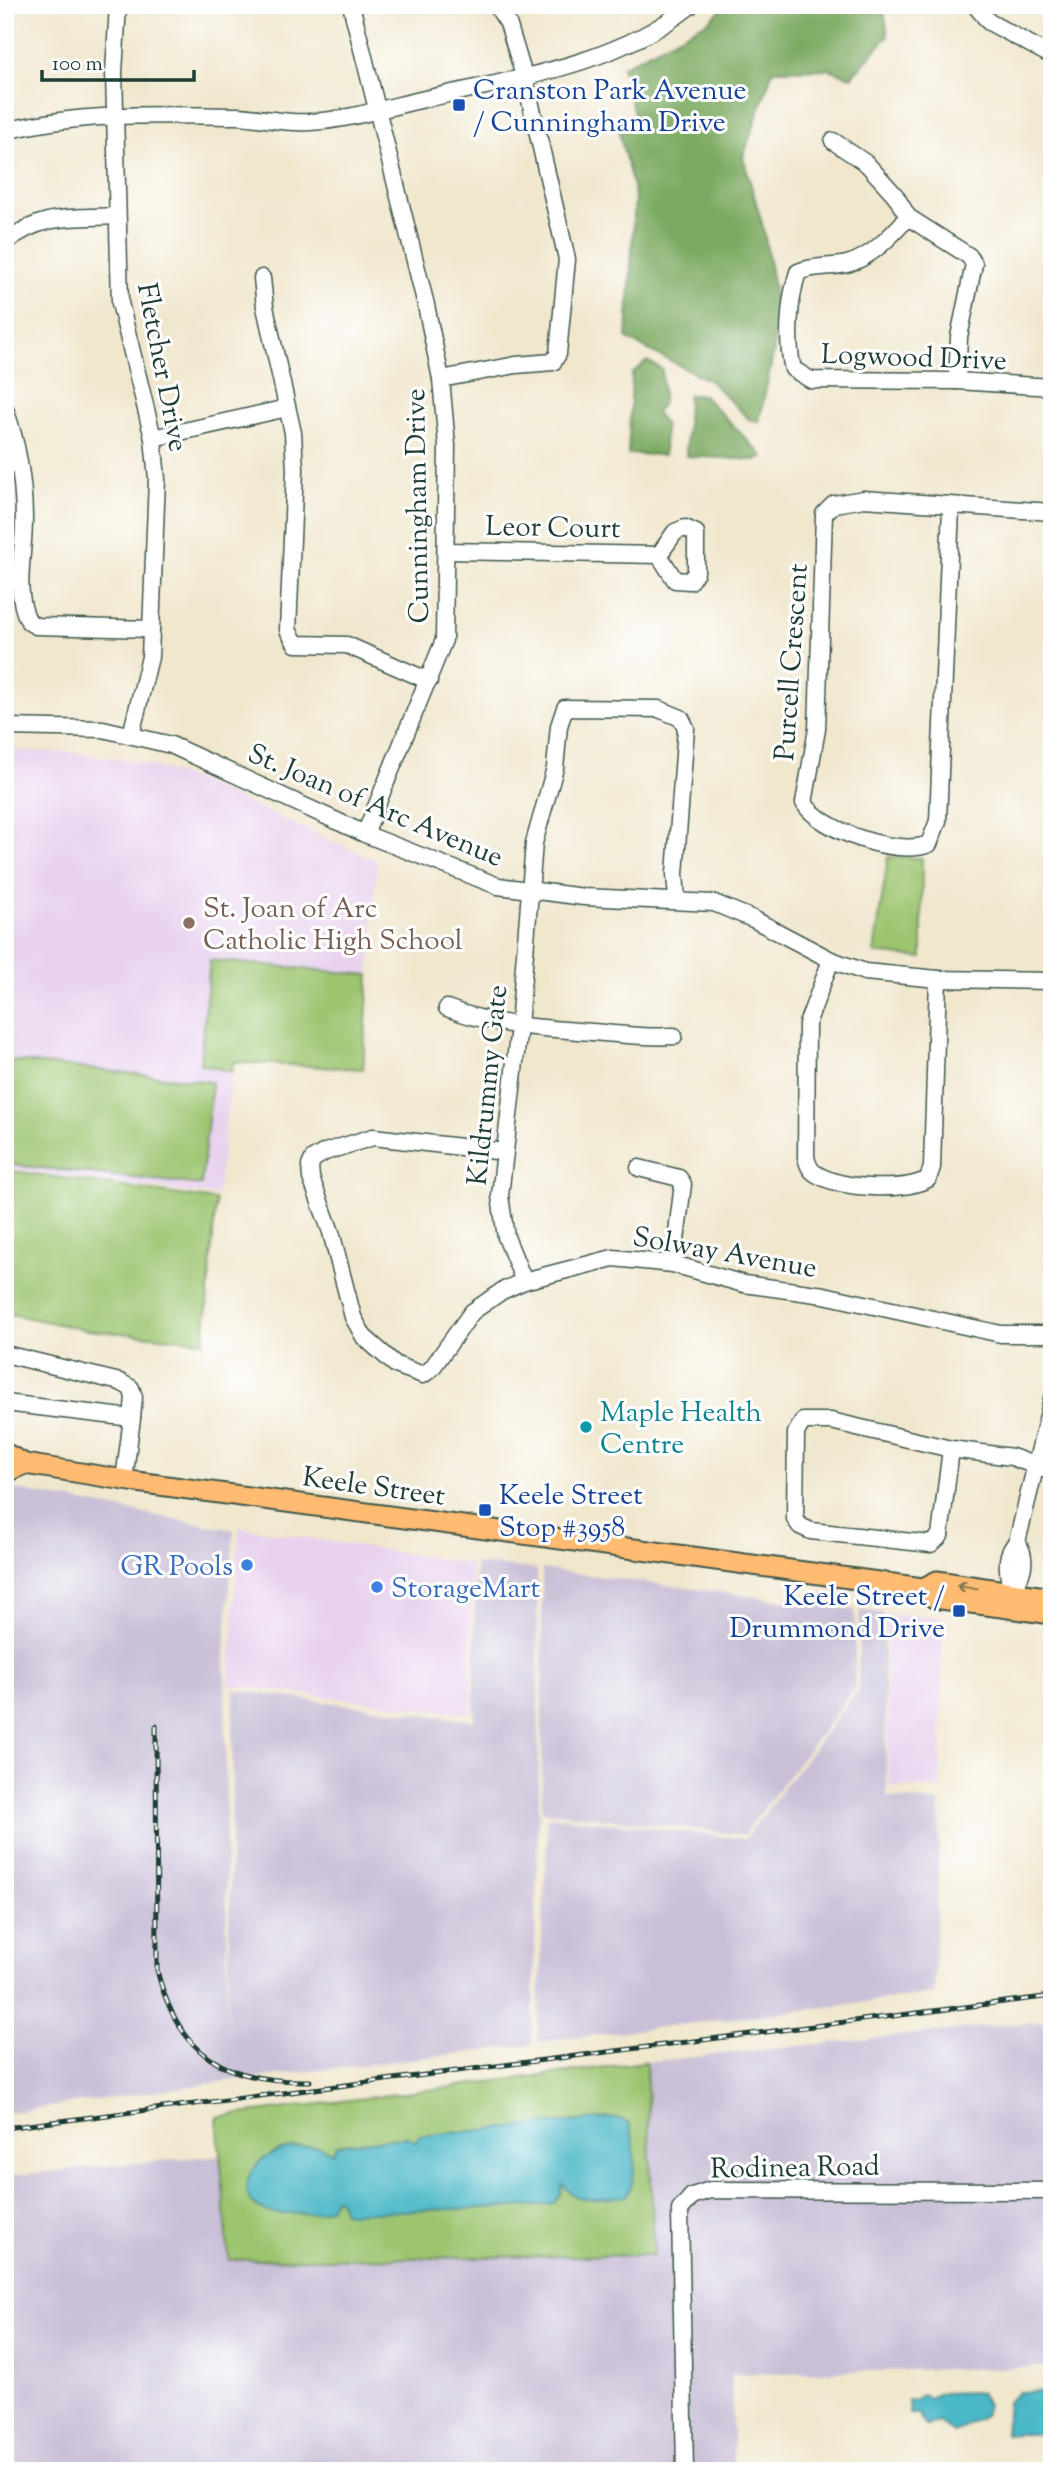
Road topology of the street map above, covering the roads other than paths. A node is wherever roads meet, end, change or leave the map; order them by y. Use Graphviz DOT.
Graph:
graph roads {
  1 [pos="118,5"];
  2 [pos="351,5"];
  3 [pos="496,5"];
  4 [pos="691,5"];
  5 [pos="975,5"];
  6 [pos="1052,56"];
  7 [pos="525,79"];
  8 [pos="376,110"];
  9 [pos="116,115"];
  10 [pos="5,131"];
  11 [pos="833,141"];
  12 [pos="117,216"];
  13 [pos="908,217"];
  14 [pos="5,242"];
  15 [pos="262,278"];
  16 [pos="441,379"];
  17 [pos="957,381"];
  18 [pos="1052,387"];
  19 [pos="287,408"];
  20 [pos="5,409"];
  21 [pos="153,438"];
  22 [pos="951,506"];
  23 [pos="1052,512"];
  24 [pos="446,551"];
  25 [pos="659,555"];
  26 [pos="151,629"];
  27 [pos="429,681"];
  28 [pos="5,726"];
  29 [pos="131,735"];
  30 [pos="365,834"];
  31 [pos="530,891"];
  32 [pos="677,899"];
  33 [pos="831,960"];
  34 [pos="938,979"];
  35 [pos="1052,981"];
  36 [pos="447,1009"];
  37 [pos="519,1026"];
  38 [pos="674,1036"];
  39 [pos="505,1152"];
  40 [pos="639,1168"];
  41 [pos="673,1264"];
  42 [pos="524,1280"];
  43 [pos="1052,1328"];
  44 [pos="1052,1336"];
  45 [pos="5,1354"];
  46 [pos="1052,1399"];
  47 [pos="5,1404"];
  48 [pos="132,1418"];
  49 [pos="951,1449"];
  50 [pos="5,1454"];
  51 [pos="25,1464"];
  52 [pos="1035,1466"];
  53 [pos="1052,1472"];
  54 [pos="5,1473"];
  55 [pos="124,1480"];
  56 [pos="1052,1598"];
  57 [pos="1012,1602"];
  58 [pos="1052,1614"];
  59 [pos="1052,2190"];
  60 [pos="685,2471"];
  1 -- 9 [label="street, Fletcher Drive"];
  2 -- 8 [label="street, Cunningham Drive"];
  3 -- 7 [label="street"];
  4 -- 7 [label="street"];
  5 -- 6 [label="street"];
  7 -- 8 [label="street"];
  7 -- 16 [label="street"];
  8 -- 9 [label="street"];
  8 -- 16 [label="street, Cunningham Drive"];
  9 -- 10 [label="street"];
  9 -- 12 [label="street, Fletcher Drive"];
  11 -- 13 [label="street"];
  12 -- 14 [label="street"];
  12 -- 21 [label="street, Fletcher Drive"];
  13 -- 17 [label="street"];
  13 -- 17 [label="street, Logwood Drive"];
  15 -- 19 [label="street"];
  16 -- 24 [label="street, Cunningham Drive"];
  17 -- 18 [label="street, Logwood Drive"];
  19 -- 21 [label="street"];
  19 -- 27 [label="street"];
  20 -- 26 [label="street"];
  21 -- 26 [label="street, Fletcher Drive"];
  22 -- 22 [label="street, Purcell Crescent"];
  22 -- 23 [label="street, Purcell Crescent"];
  24 -- 25 [label="street, Leor Court"];
  24 -- 27 [label="street, Cunningham Drive"];
  26 -- 29 [label="street, Fletcher Drive"];
  27 -- 30 [label="street, Cunningham Drive"];
  28 -- 29 [label="street, St. Joan of Arc Avenue"];
  29 -- 30 [label="street, St. Joan of Arc Avenue"];
  30 -- 31 [label="street, St. Joan of Arc Avenue"];
  31 -- 32 [label="street, St. Joan of Arc Avenue"];
  31 -- 32 [label="street, Kildrummy Gate"];
  31 -- 37 [label="street, Kildrummy Gate"];
  32 -- 33 [label="street, St. Joan of Arc Avenue"];
  33 -- 34 [label="street, St. Joan of Arc Avenue"];
  33 -- 34 [label="street"];
  34 -- 35 [label="street, St. Joan of Arc Avenue"];
  36 -- 37 [label="street"];
  37 -- 38 [label="street"];
  37 -- 39 [label="street, Kildrummy Gate"];
  39 -- 42 [label="street, Kildrummy Gate"];
  39 -- 42 [label="street, Solway Avenue"];
  40 -- 41 [label="street"];
  41 -- 42 [label="street, Solway Avenue"];
  41 -- 44 [label="street, Solway Avenue"];
  43 -- 44 [label="street"];
  45 -- 48 [label="street"];
  46 -- 52 [label="street"];
  47 -- 48 [label="street"];
  48 -- 55 [label="street"];
  49 -- 49 [label="street"];
  49 -- 52 [label="street"];
  50 -- 51 [label="main road, Keele Street"];
  51 -- 54 [label="main road"];
  51 -- 55 [label="main road, Keele Street"];
  52 -- 53 [label="street"];
  52 -- 57 [label="street"];
  55 -- 57 [label="main road, Keele Street"];
  56 -- 57 [label="main road, Keele Street"];
  57 -- 58 [label="main road, Keele Street"];
  59 -- 60 [label="street, Rodinea Road"];
}
